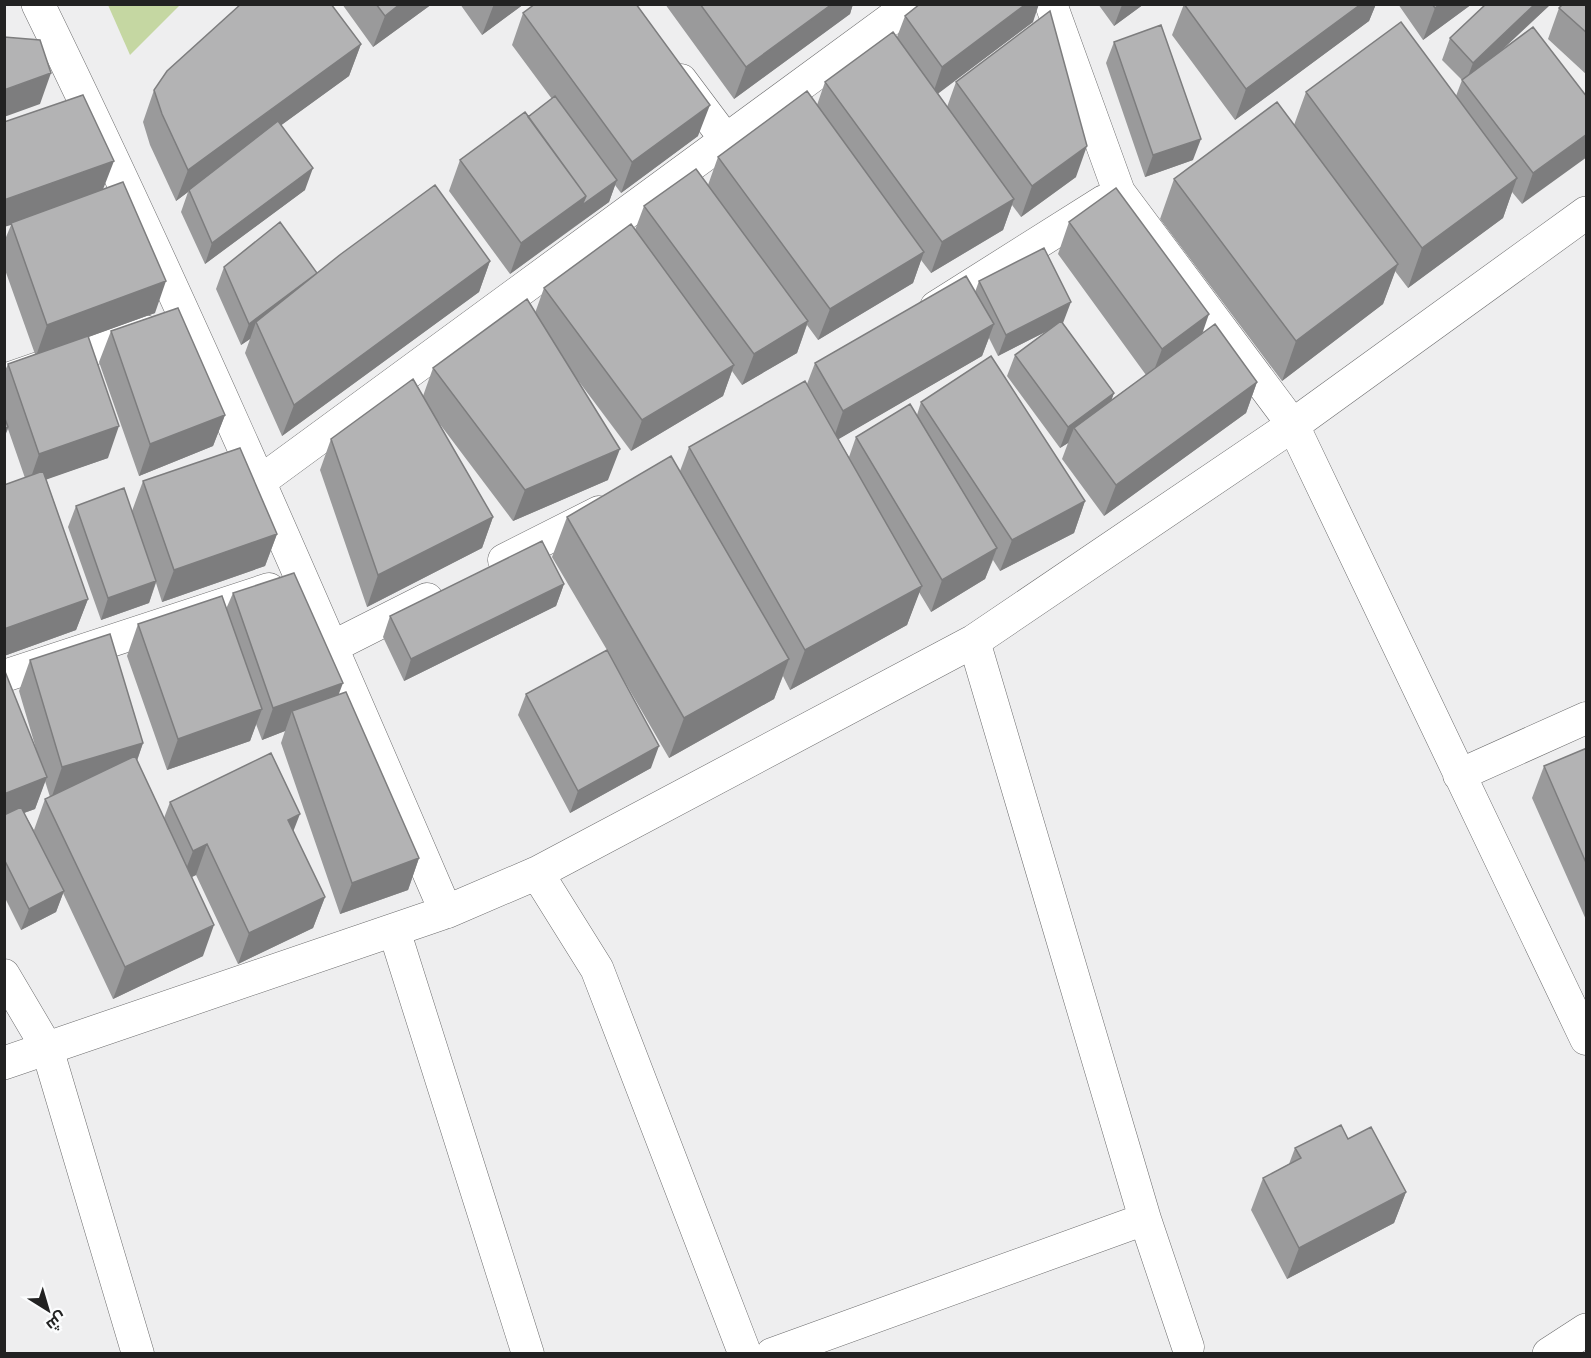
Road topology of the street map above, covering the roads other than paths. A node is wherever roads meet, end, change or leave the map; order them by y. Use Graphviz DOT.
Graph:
graph roads {
  1 [pos="38,4"];
  2 [pos="911,4"];
  3 [pos="1051,4"];
  4 [pos="665,59"];
  5 [pos="88,107"];
  6 [pos="57,118"];
  7 [pos="726,140"];
  8 [pos="1119,192"];
  9 [pos="1587,213"];
  10 [pos="185,316"];
  11 [pos="909,324"];
  12 [pos="4,380"];
  13 [pos="1293,424"];
  14 [pos="258,483"];
  15 [pos="628,498"];
  16 [pos="480,572"];
  17 [pos="301,578"];
  18 [pos="448,588"];
  19 [pos="974,641"];
  20 [pos="332,647"];
  21 [pos="4,676"];
  22 [pos="1587,718"];
  23 [pos="1459,775"];
  24 [pos="537,873"];
  25 [pos="446,912"];
  26 [pos="394,930"];
  27 [pos="4,975"];
  28 [pos="1587,1039"];
  29 [pos="47,1048"];
  30 [pos="4,1063"];
  31 [pos="1145,1219"];
  32 [pos="1587,1330"];
  33 [pos="1186,1351"];
  34 [pos="138,1353"];
  35 [pos="528,1353"];
  36 [pos="745,1353"];
  37 [pos="771,1353"];
  38 [pos="1549,1353"];
  1 -- 5 [label="street"];
  2 -- 7 [label="street"];
  3 -- 8 [label="street"];
  4 -- 7 [label="street"];
  5 -- 6 [label="street"];
  5 -- 10 [label="street"];
  7 -- 14 [label="street"];
  8 -- 11 [label="street"];
  8 -- 13 [label="street"];
  9 -- 13 [label="street"];
  10 -- 12 [label="street"];
  10 -- 14 [label="street"];
  13 -- 19 [label="street"];
  13 -- 23 [label="street"];
  14 -- 17 [label="street"];
  15 -- 16 [label="street"];
  17 -- 20 [label="street"];
  17 -- 21 [label="street"];
  18 -- 20 [label="street"];
  19 -- 24 [label="street"];
  19 -- 31 [label="street"];
  20 -- 25 [label="street"];
  22 -- 23 [label="street"];
  23 -- 28 [label="street"];
  24 -- 25 [label="street"];
  24 -- 36 [label="street"];
  25 -- 26 [label="street"];
  26 -- 29 [label="street"];
  26 -- 35 [label="street"];
  27 -- 29 [label="street"];
  29 -- 30 [label="street"];
  29 -- 34 [label="street"];
  31 -- 33 [label="street"];
  31 -- 37 [label="street"];
  32 -- 38 [label="street"];
}
